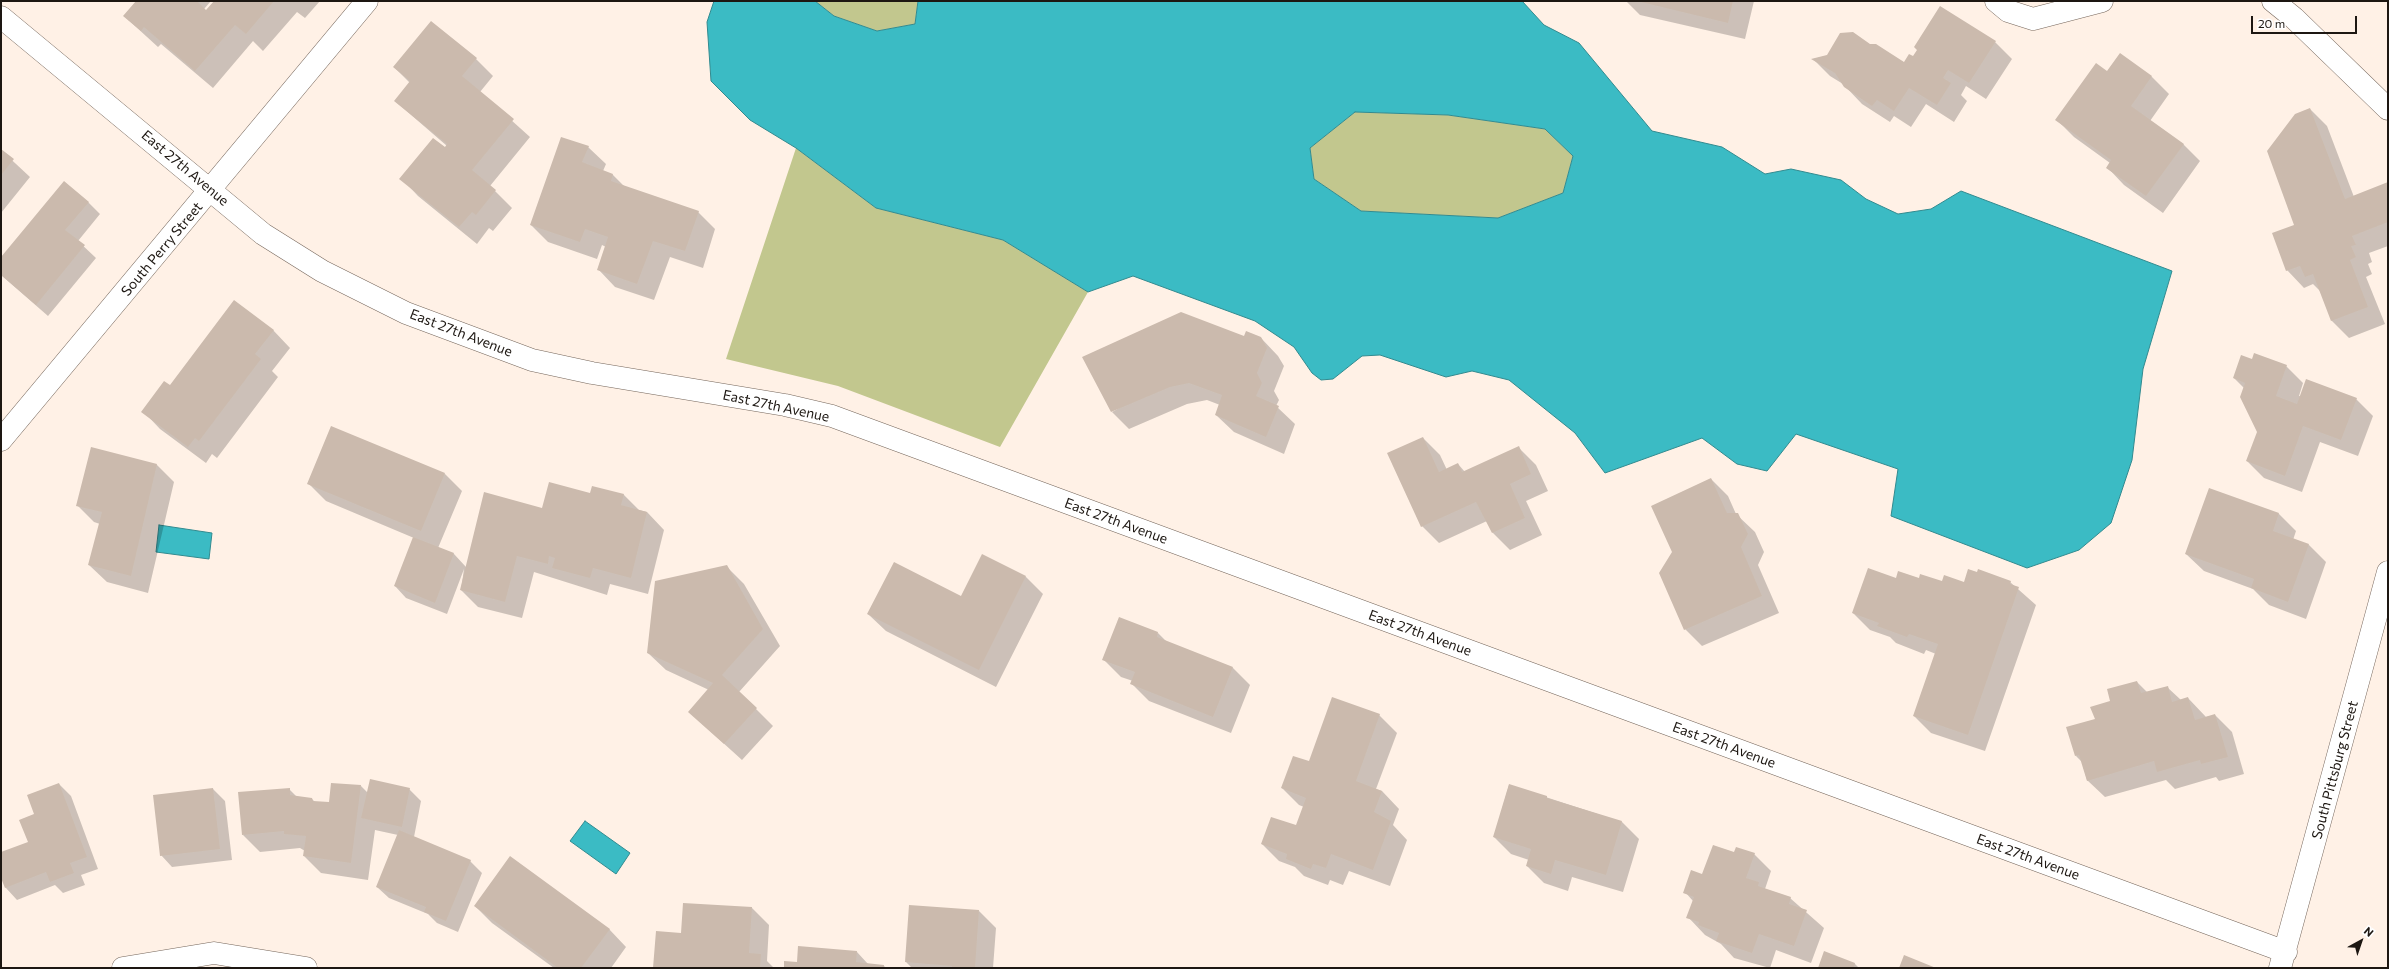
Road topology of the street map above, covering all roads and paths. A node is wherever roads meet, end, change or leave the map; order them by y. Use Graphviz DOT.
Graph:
graph roads {
  1 [pos="367,1"];
  2 [pos="1996,1"];
  3 [pos="2102,1"];
  4 [pos="2273,1"];
  5 [pos="1,17"];
  6 [pos="2388,109"];
  7 [pos="211,190"];
  8 [pos="1,440"];
  9 [pos="2388,572"];
  10 [pos="2283,960"];
  11 [pos="123,968"];
  12 [pos="306,968"];
  1 -- 7 [label="street, South Perry Street"];
  2 -- 3 [label="street"];
  4 -- 6 [label="street"];
  5 -- 7 [label="street, East 27th Avenue"];
  7 -- 8 [label="street, South Perry Street"];
  7 -- 10 [label="street, East 27th Avenue"];
  9 -- 10 [label="street, South Pittsburg Street"];
  11 -- 12 [label="street"];
}
